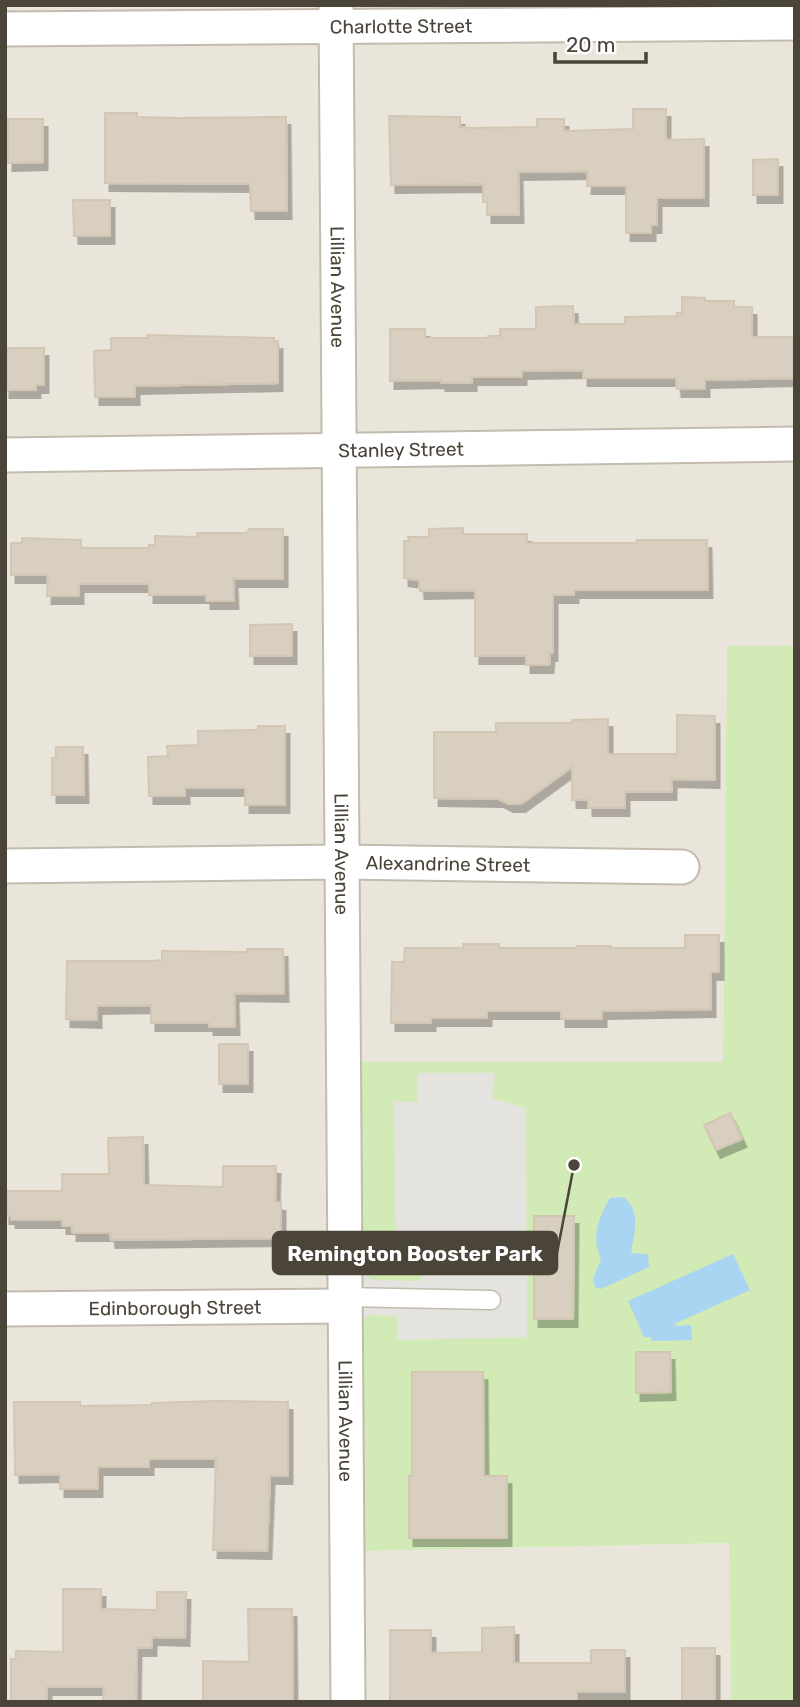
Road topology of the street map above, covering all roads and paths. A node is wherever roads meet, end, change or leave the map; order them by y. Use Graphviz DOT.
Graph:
graph roads {
  1 [pos="336,16"];
  2 [pos="795,23"];
  3 [pos="5,29"];
  4 [pos="795,444"];
  5 [pos="339,452"];
  6 [pos="5,455"];
  7 [pos="342,862"];
  8 [pos="5,866"];
  9 [pos="682,867"];
  10 [pos="491,1300"];
  11 [pos="345,1301"];
  12 [pos="5,1309"];
  13 [pos="348,1702"];
  1 -- 2 [label="street, Charlotte Street"];
  1 -- 3 [label="street, Charlotte Street"];
  1 -- 5 [label="street, Lillian Avenue"];
  4 -- 5 [label="street, Stanley Street"];
  5 -- 6 [label="street, Stanley Street"];
  5 -- 7 [label="street, Lillian Avenue"];
  7 -- 8 [label="street, Alexandrine Street"];
  7 -- 9 [label="street, Alexandrine Street"];
  7 -- 11 [label="street, Lillian Avenue"];
  10 -- 11 [label="lane"];
  11 -- 12 [label="street, Edinborough Street"];
  11 -- 13 [label="street, Lillian Avenue"];
}
